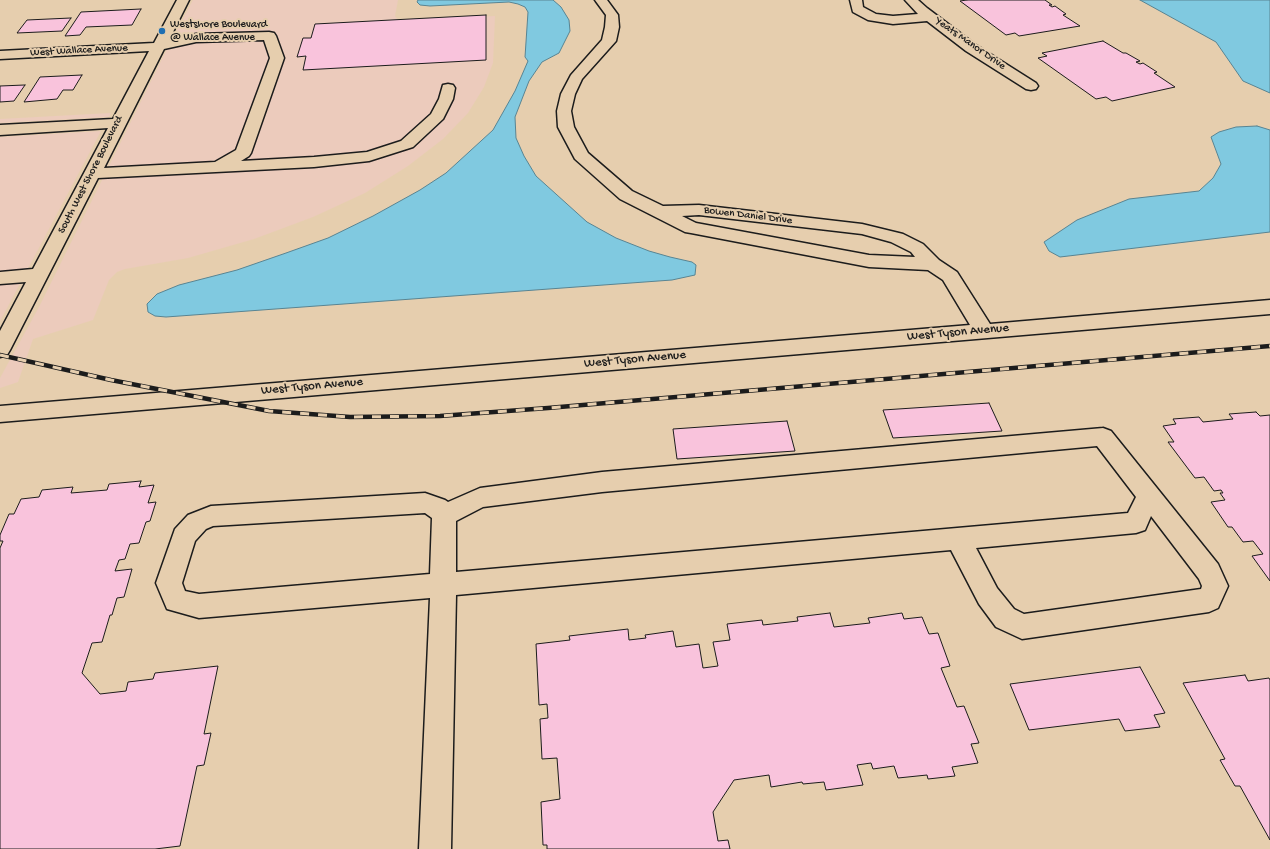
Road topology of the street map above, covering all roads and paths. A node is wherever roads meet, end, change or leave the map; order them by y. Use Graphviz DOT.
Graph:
graph roads {
  1 [pos="183,0"];
  2 [pos="601,0"];
  3 [pos="856,0"];
  4 [pos="911,0"];
  5 [pos="931,17"];
  6 [pos="157,47"];
  7 [pos="0,56"];
  8 [pos="1031,86"];
  9 [pos="448,88"];
  10 [pos="118,123"];
  11 [pos="0,130"];
  12 [pos="220,166"];
  13 [pos="92,174"];
  14 [pos="660,211"];
  15 [pos="835,226"];
  16 [pos="830,254"];
  17 [pos="932,264"];
  18 [pos="40,275"];
  19 [pos="0,278"];
  20 [pos="1268,309"];
  21 [pos="984,331"];
  22 [pos="0,350"];
  23 [pos="0,414"];
  24 [pos="1148,495"];
  25 [pos="444,515"];
  26 [pos="958,539"];
  27 [pos="443,585"];
  28 [pos="435,849"];
  1 -- 6 [label="street, South West Shore Boulevard"];
  2 -- 14 [label="street, Bowen Daniel Drive"];
  3 -- 5 [label="street"];
  4 -- 5 [label="street, Yeats Manor Drive"];
  5 -- 8 [label="street, Yeats Manor Drive"];
  6 -- 7 [label="street, West Wallace Avenue"];
  6 -- 10 [label="street, South West Shore Boulevard"];
  6 -- 12 [label="street, West Wallace Avenue"];
  9 -- 12 [label="street"];
  10 -- 11 [label="street"];
  10 -- 13 [label="street, South West Shore Boulevard"];
  12 -- 13 [label="street"];
  13 -- 18 [label="street, South West Shore Boulevard"];
  14 -- 15 [label="street, Bowen Daniel Drive"];
  14 -- 16 [label="street, Bowen Daniel Drive"];
  15 -- 16 [label="street"];
  15 -- 17 [label="street, Bowen Daniel Drive"];
  16 -- 17 [label="street, Bowen Daniel Drive"];
  17 -- 21 [label="street, Bowen Daniel Drive"];
  18 -- 19 [label="street"];
  18 -- 22 [label="street, South West Shore Boulevard"];
  20 -- 21 [label="street, West Tyson Avenue"];
  21 -- 23 [label="street, West Tyson Avenue"];
  24 -- 25 [label="street"];
  24 -- 26 [label="street"];
  24 -- 26 [label="street"];
  25 -- 27 [label="street"];
  25 -- 27 [label="street"];
  26 -- 27 [label="street"];
  27 -- 28 [label="street"];
}
